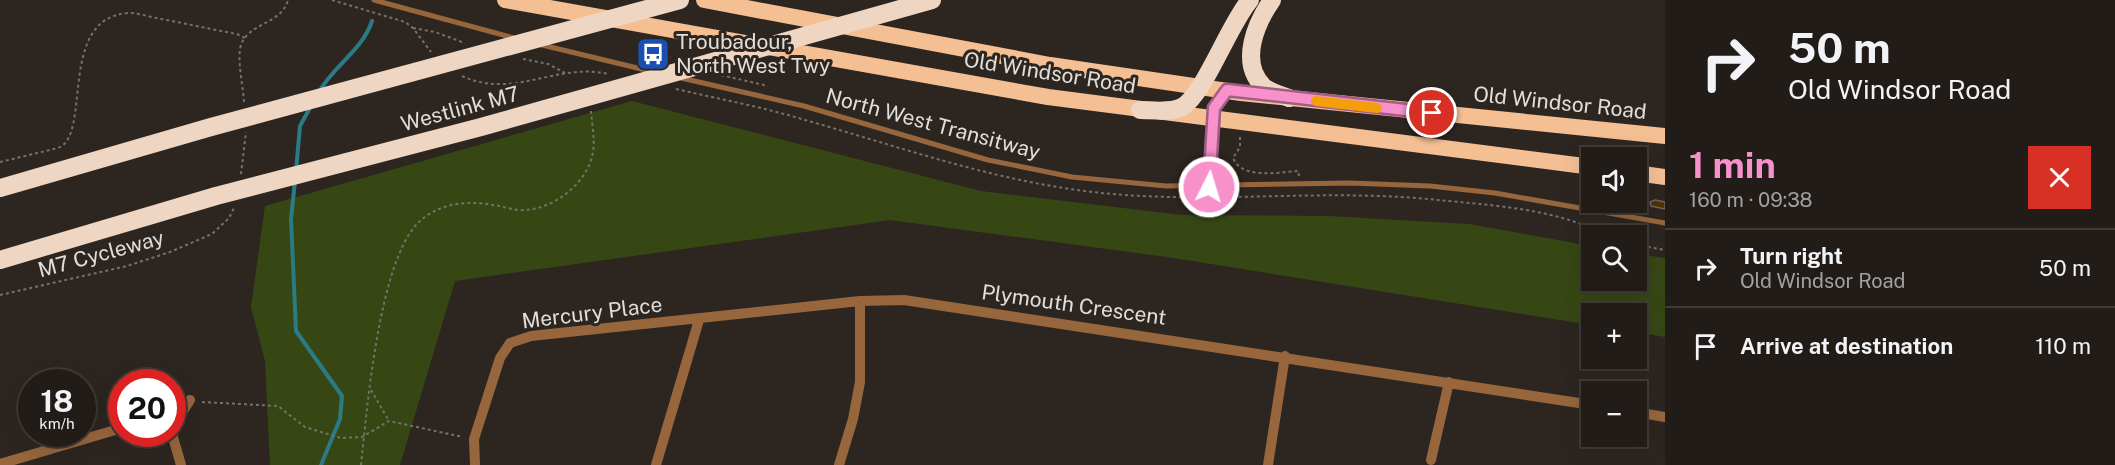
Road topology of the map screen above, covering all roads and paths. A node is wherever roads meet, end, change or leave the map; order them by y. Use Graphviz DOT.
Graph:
graph roads {
  1 [pos="288,0"];
  2 [pos="374,0"];
  3 [pos="505,0"];
  4 [pos="680,0"];
  5 [pos="704,0"];
  6 [pos="932,0"];
  7 [pos="1250,0"];
  8 [pos="1272,0"];
  9 [pos="245,38"];
  10 [pos="587,72"];
  11 [pos="587,76"];
  12 [pos="1200,86"];
  13 [pos="1227,90"];
  14 [pos="1289,98"];
  15 [pos="590,108"];
  16 [pos="1140,110"];
  17 [pos="245,111"];
  18 [pos="1214,120"];
  19 [pos="246,131"];
  20 [pos="1665,136"];
  21 [pos="1239,147"];
  22 [pos="0,162"];
  23 [pos="1581,166"];
  24 [pos="242,168"];
  25 [pos="1298,171"];
  26 [pos="1647,175"];
  27 [pos="1665,177"];
  28 [pos="1209,187"];
  29 [pos="0,188"];
  30 [pos="1665,223"];
  31 [pos="207,236"];
  32 [pos="1647,247"];
  33 [pos="1665,250"];
  34 [pos="0,260"];
  35 [pos="0,295"];
  36 [pos="860,301"];
  37 [pos="699,320"];
  38 [pos="1285,356"];
  39 [pos="1449,382"];
  40 [pos="370,390"];
  41 [pos="190,400"];
  42 [pos="1581,403"];
  43 [pos="186,406"];
  44 [pos="1647,414"];
  45 [pos="1665,417"];
  46 [pos="389,421"];
  47 [pos="108,432"];
  48 [pos="362,437"];
  49 [pos="474,439"];
  50 [pos="176,447"];
  51 [pos="1431,460"];
  52 [pos="0,464"];
  53 [pos="475,464"];
  54 [pos="181,465"];
  55 [pos="362,465"];
  56 [pos="656,465"];
  57 [pos="839,465"];
  58 [pos="1268,465"];
  1 -- 9 [label="path"];
  2 -- 28 [label="lane, North West Transitway"];
  3 -- 16 [label="highway, Old Windsor Road"];
  4 -- 29 [label="highway"];
  5 -- 12 [label="highway, Old Windsor Road"];
  6 -- 34 [label="highway, Westlink M7"];
  7 -- 12 [label="highway"];
  8 -- 14 [label="highway"];
  9 -- 17 [label="path"];
  9 -- 22 [label="path"];
  10 -- 11 [label="path"];
  12 -- 13 [label="highway, Old Windsor Road"];
  12 -- 16 [label="highway"];
  13 -- 14 [label="highway, Old Windsor Road"];
  13 -- 18 [label="lane"];
  14 -- 20 [label="highway, Old Windsor Road"];
  15 -- 40 [label="path"];
  16 -- 18 [label="highway, Old Windsor Road"];
  18 -- 23 [label="highway, Old Windsor Road"];
  18 -- 28 [label="lane"];
  19 -- 24 [label="path"];
  21 -- 25 [label="path"];
  26 -- 27 [label="highway"];
  28 -- 30 [label="lane, North West Transitway"];
  31 -- 35 [label="path, M7 Cycleway"];
  32 -- 33 [label="path"];
  36 -- 37 [label="street, Plymouth Crescent"];
  36 -- 38 [label="street, Plymouth Crescent"];
  36 -- 57 [label="street"];
  37 -- 49 [label="street, Mercury Place"];
  37 -- 56 [label="street"];
  38 -- 39 [label="street, Plymouth Crescent"];
  38 -- 58 [label="street"];
  39 -- 42 [label="street, Plymouth Crescent"];
  39 -- 51 [label="street"];
  40 -- 46 [label="path"];
  40 -- 48 [label="path"];
  41 -- 43 [label="street"];
  41 -- 48 [label="path"];
  44 -- 45 [label="street"];
  46 -- 48 [label="path"];
  46 -- 49 [label="path"];
  47 -- 52 [label="street"];
  48 -- 55 [label="path"];
  49 -- 53 [label="street, Mercury Place"];
  50 -- 54 [label="street"];
}
